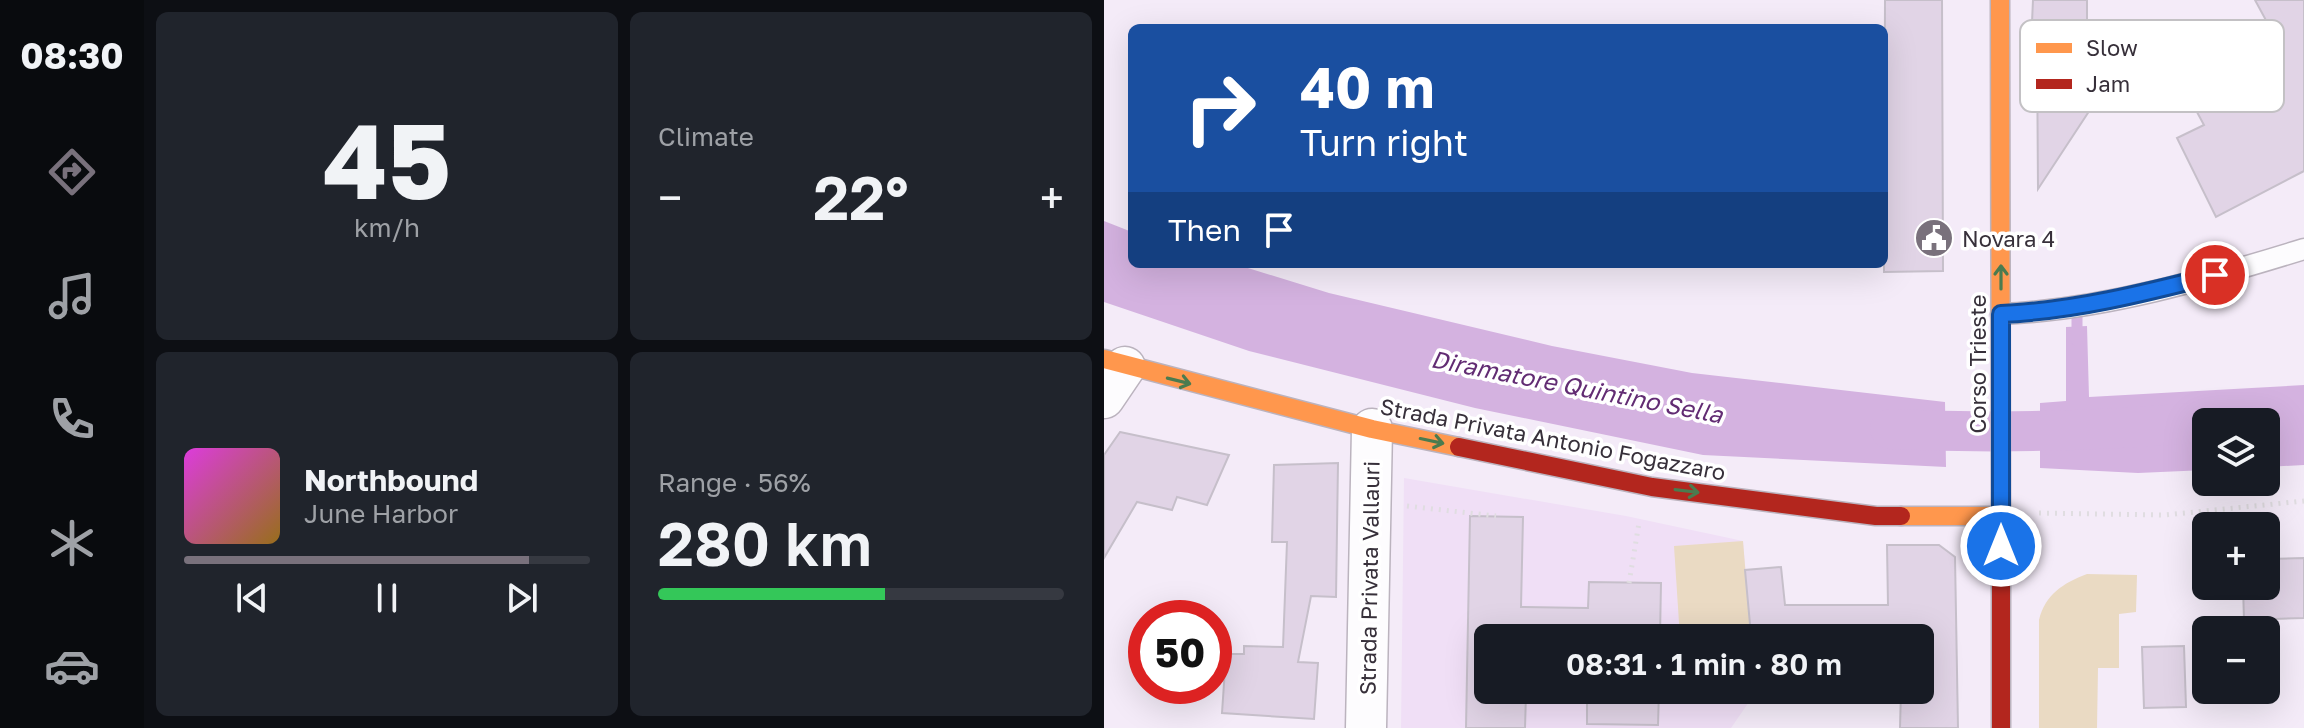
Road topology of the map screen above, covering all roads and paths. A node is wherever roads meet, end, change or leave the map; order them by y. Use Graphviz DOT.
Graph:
graph roads {
  1 [pos="2000,0"];
  2 [pos="2304,249"];
  3 [pos="2001,314"];
  4 [pos="1111,375"];
  5 [pos="1372,429"];
  6 [pos="2304,501"];
  7 [pos="1401,506"];
  8 [pos="2030,513"];
  9 [pos="1496,516"];
  10 [pos="2001,516"];
  11 [pos="1639,518"];
  12 [pos="1629,583"];
  13 [pos="1366,728"];
  14 [pos="2001,728"];
  3 -- 1 [label="street, Corso Trieste, one-way"];
  2 -- 3 [label="lane"];
  3 -- 10 [label="street, Corso Trieste"];
  4 -- 5 [label="street, Strada Privata Antonio Fogazzaro, one-way"];
  5 -- 10 [label="street, Strada Privata Antonio Fogazzaro, one-way"];
  5 -- 13 [label="street, Strada Privata Vallauri"];
  6 -- 8 [label="path"];
  7 -- 9 [label="path"];
  10 -- 14 [label="street, Corso Trieste"];
  11 -- 12 [label="path"];
}
